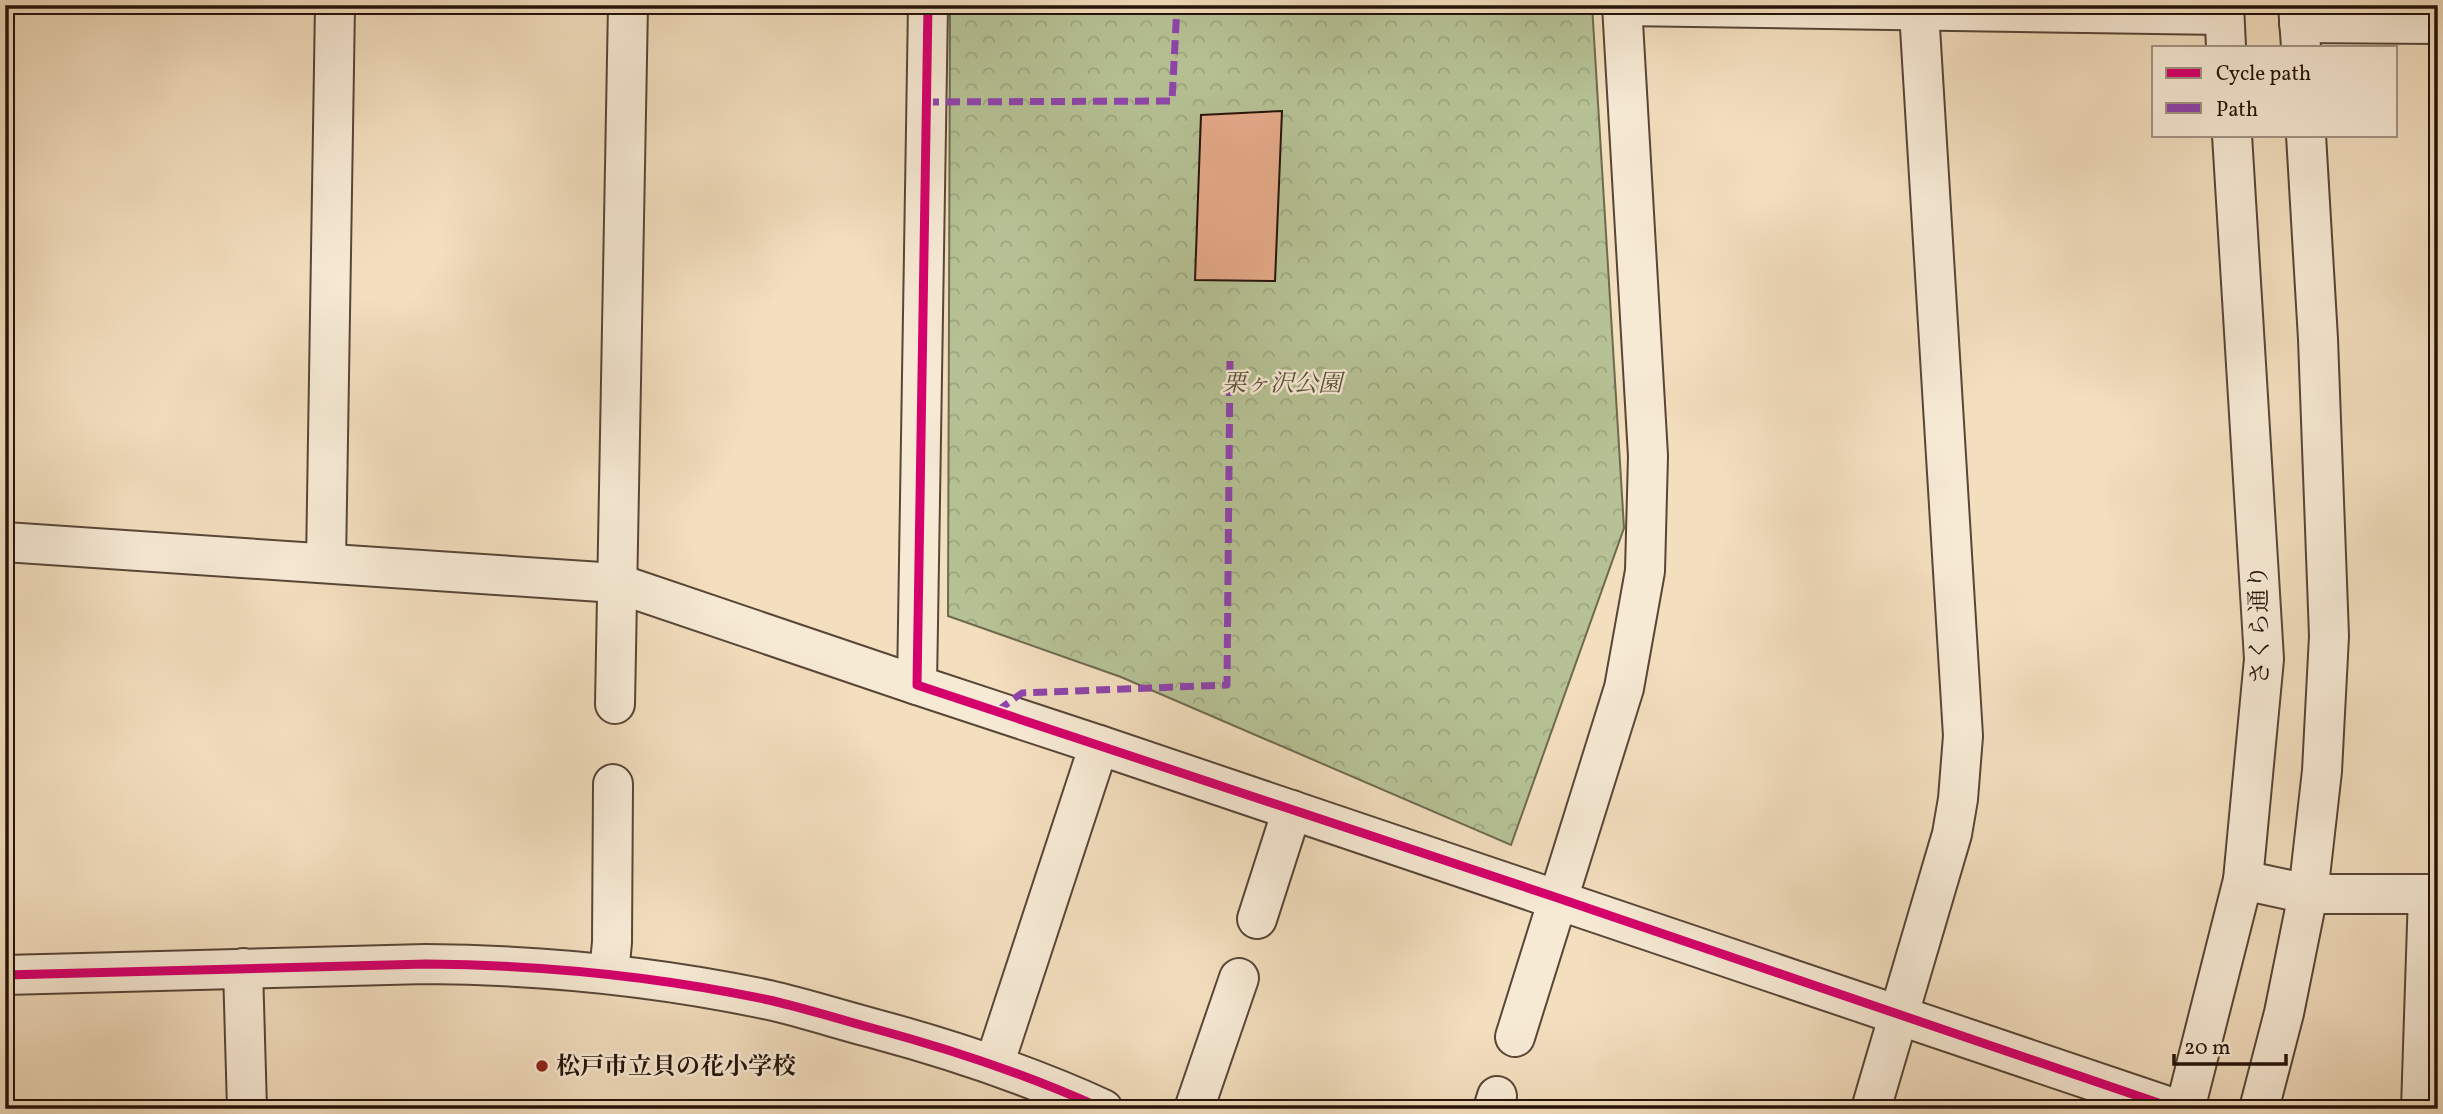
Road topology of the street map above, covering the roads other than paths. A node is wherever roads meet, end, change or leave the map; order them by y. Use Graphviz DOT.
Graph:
graph roads {
  1 [pos="335,5"];
  2 [pos="628,5"];
  3 [pos="928,5"];
  4 [pos="1622,6"];
  5 [pos="1919,11"];
  6 [pos="2225,23"];
  7 [pos="2438,24"];
  8 [pos="2299,25"];
  9 [pos="2232,136"];
  10 [pos="2306,136"];
  11 [pos="5,542"];
  12 [pos="327,563"];
  13 [pos="616,583"];
  14 [pos="917,685"];
  15 [pos="615,704"];
  16 [pos="1098,745"];
  17 [pos="613,784"];
  18 [pos="1292,810"];
  19 [pos="2243,880"];
  20 [pos="2308,894"];
  21 [pos="2433,894"];
  22 [pos="1558,898"];
  23 [pos="1257,919"];
  24 [pos="243,968"];
  25 [pos="609,974"];
  26 [pos="5,975"];
  27 [pos="1239,978"];
  28 [pos="1900,1014"];
  29 [pos="1515,1037"];
  30 [pos="994,1065"];
  31 [pos="247,1109"];
  32 [pos="1103,1109"];
  33 [pos="1194,1109"];
  34 [pos="1871,1109"];
  35 [pos="2176,1109"];
  36 [pos="2185,1109"];
  37 [pos="2259,1109"];
  38 [pos="2421,1109"];
  1 -- 12 [label="street"];
  2 -- 13 [label="street"];
  3 -- 14 [label="street"];
  4 -- 5 [label="street"];
  4 -- 22 [label="street"];
  5 -- 6 [label="street"];
  5 -- 28 [label="street"];
  7 -- 8 [label="street"];
  9 -- 19 [label="street, さくら通り"];
  10 -- 20 [label="street"];
  11 -- 12 [label="street"];
  12 -- 13 [label="street"];
  13 -- 14 [label="street"];
  13 -- 15 [label="street"];
  14 -- 16 [label="street"];
  16 -- 18 [label="street"];
  16 -- 30 [label="street"];
  17 -- 25 [label="street"];
  18 -- 22 [label="street"];
  18 -- 23 [label="street"];
  19 -- 20 [label="street"];
  19 -- 36 [label="street, さくら通り"];
  20 -- 21 [label="street"];
  20 -- 37 [label="street"];
  21 -- 38 [label="street"];
  22 -- 28 [label="street"];
  22 -- 29 [label="street"];
  24 -- 25 [label="street"];
  24 -- 26 [label="street"];
  24 -- 31 [label="street"];
  25 -- 30 [label="street"];
  27 -- 33 [label="street"];
  28 -- 34 [label="street"];
  28 -- 35 [label="street"];
  30 -- 32 [label="street"];
}
